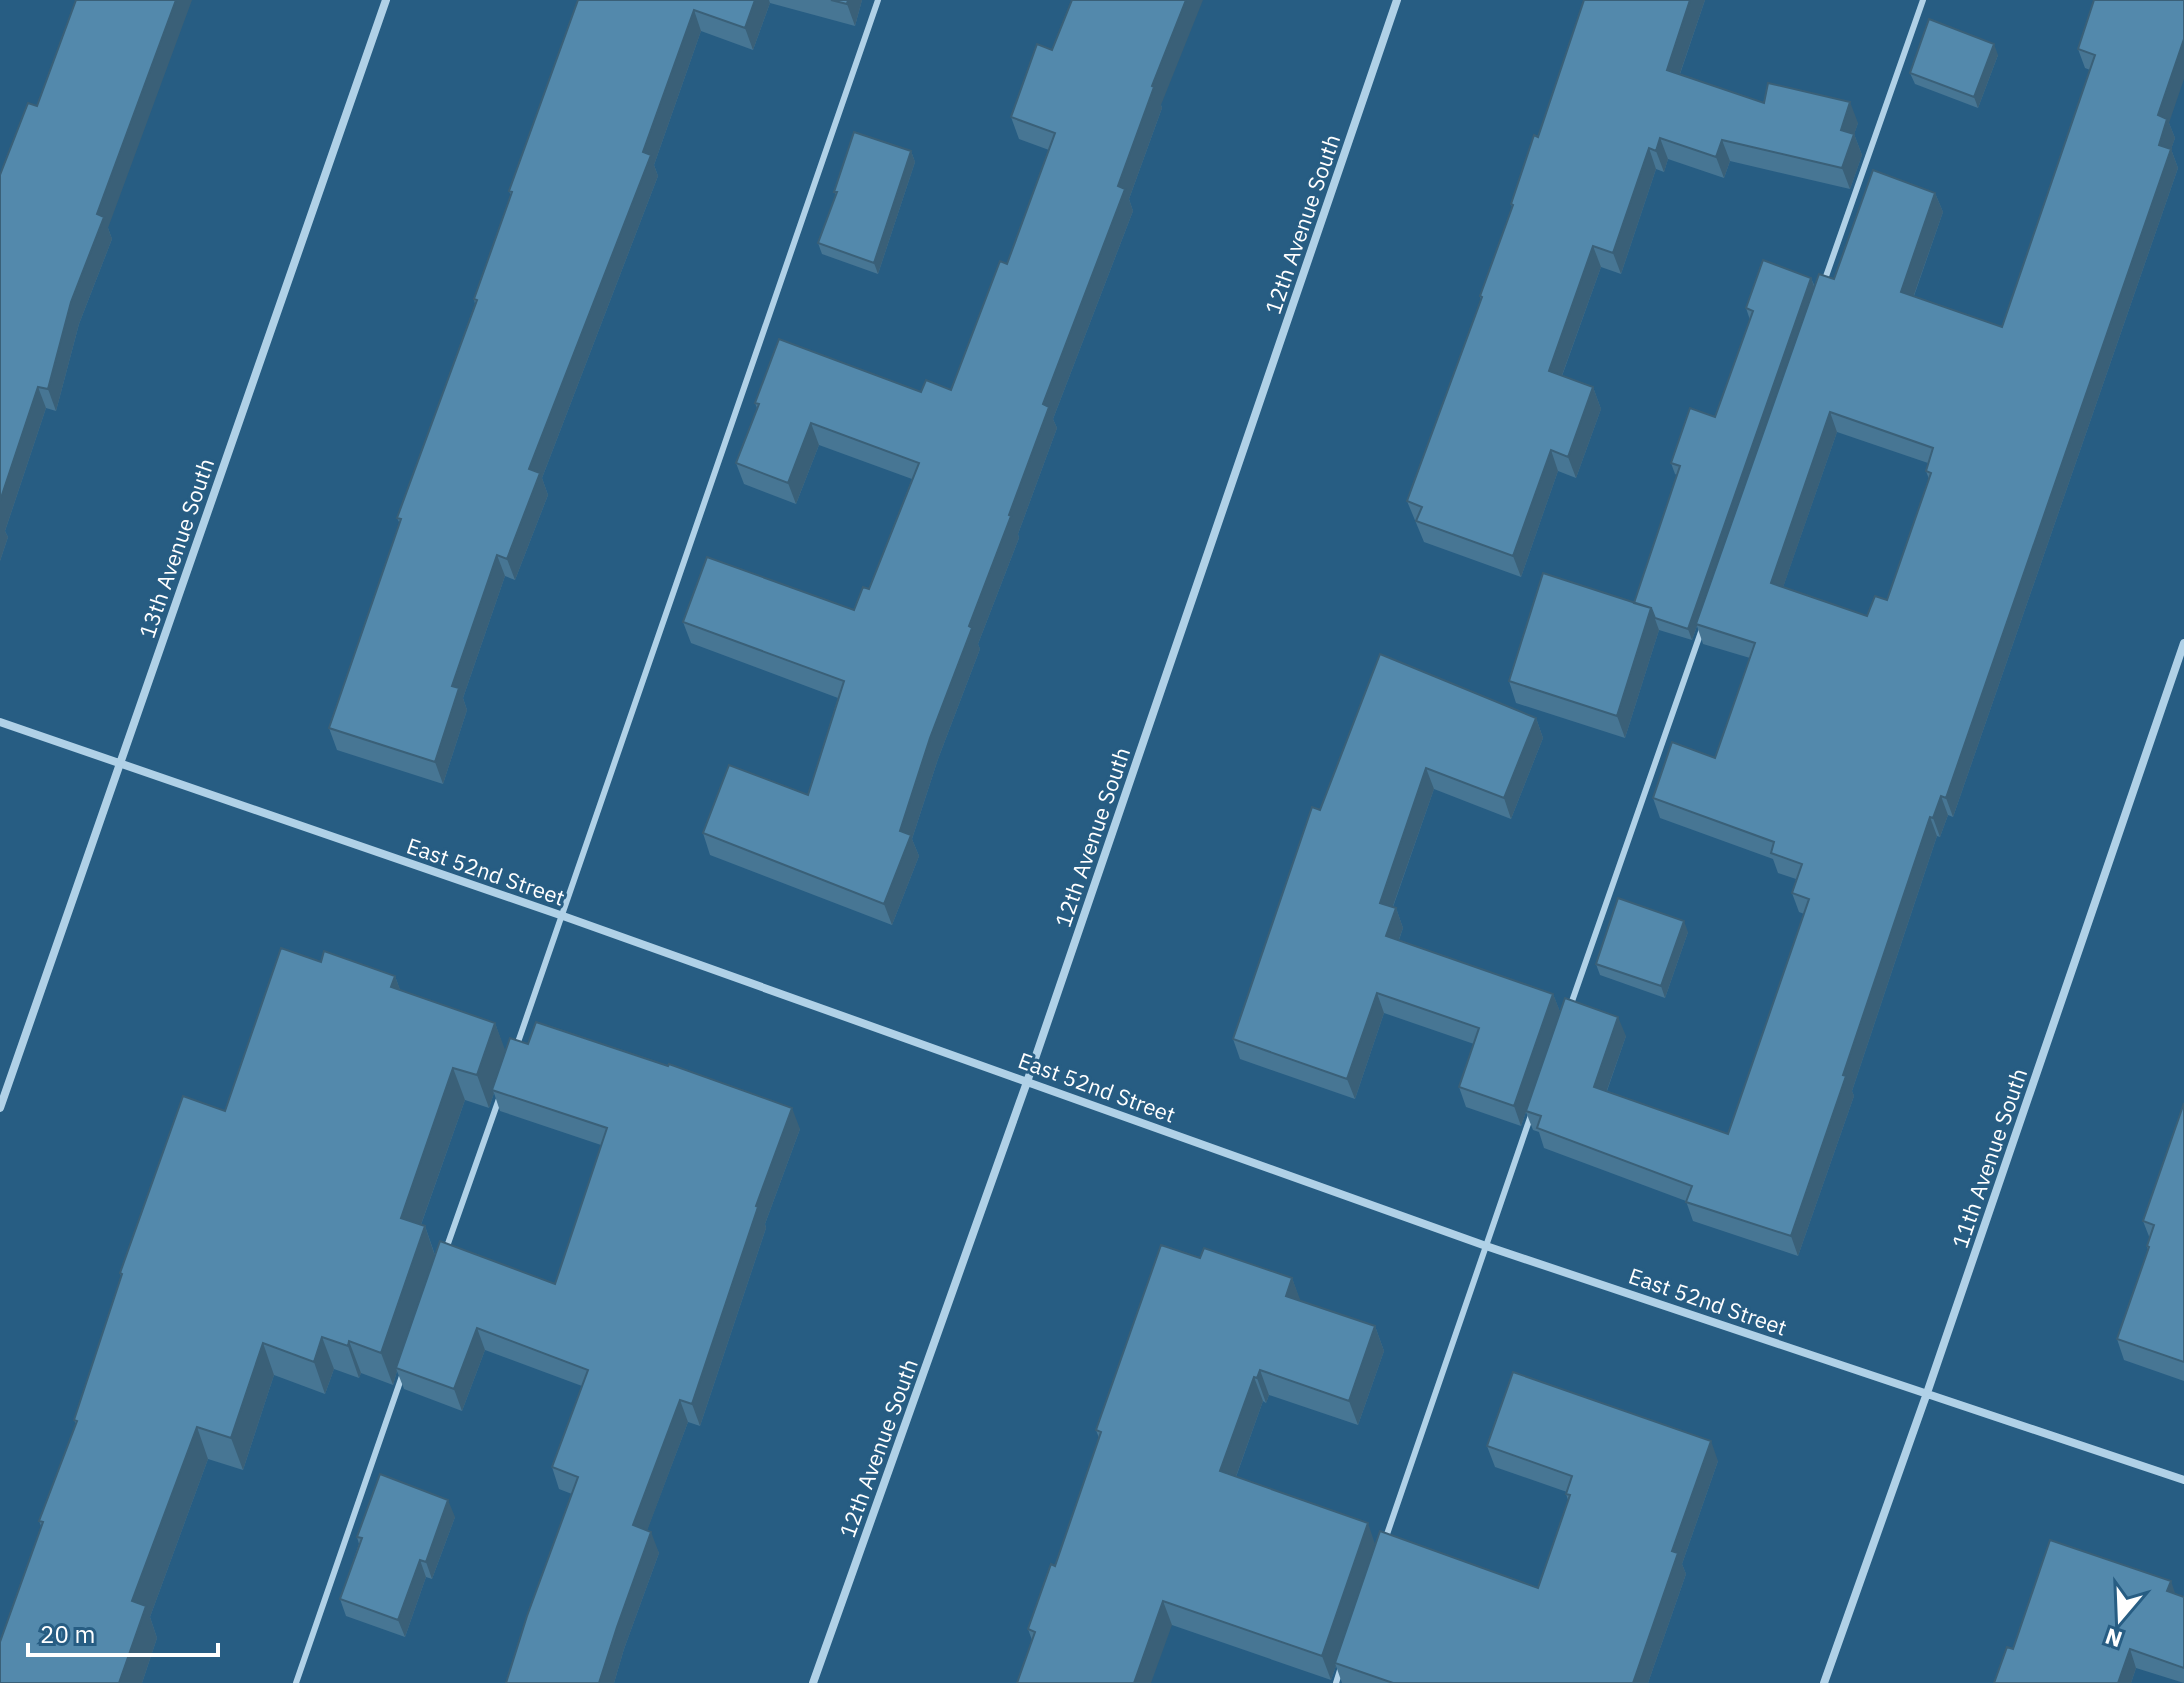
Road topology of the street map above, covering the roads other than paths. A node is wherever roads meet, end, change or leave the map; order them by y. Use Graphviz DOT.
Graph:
graph roads {
  1 [pos="386,0"];
  2 [pos="878,0"];
  3 [pos="1397,0"];
  4 [pos="1923,0"];
  5 [pos="1823,285"];
  6 [pos="1707,615"];
  7 [pos="2184,643"];
  8 [pos="0,722"];
  9 [pos="120,763"];
  10 [pos="563,916"];
  11 [pos="1565,1021"];
  12 [pos="512,1061"];
  13 [pos="1027,1082"];
  14 [pos="501,1091"];
  15 [pos="0,1108"];
  16 [pos="1533,1111"];
  17 [pos="1486,1246"];
  18 [pos="445,1253"];
  19 [pos="404,1372"];
  20 [pos="1927,1393"];
  21 [pos="2184,1480"];
  22 [pos="1381,1552"];
  23 [pos="1346,1654"];
  24 [pos="296,1683"];
  25 [pos="813,1683"];
  26 [pos="1336,1683"];
  27 [pos="1824,1683"];
  1 -- 9 [label="street, 13th Avenue South"];
  2 -- 10 [label="lane"];
  3 -- 13 [label="street, 12th Avenue South"];
  4 -- 5 [label="lane"];
  6 -- 11 [label="lane"];
  7 -- 20 [label="street, 11th Avenue South"];
  8 -- 9 [label="street, East 52nd Street"];
  9 -- 10 [label="street, East 52nd Street"];
  9 -- 15 [label="street, 13th Avenue South"];
  10 -- 12 [label="lane"];
  10 -- 13 [label="street, East 52nd Street"];
  13 -- 17 [label="street, East 52nd Street"];
  13 -- 25 [label="street, 12th Avenue South"];
  14 -- 18 [label="lane"];
  16 -- 17 [label="lane"];
  17 -- 20 [label="street, East 52nd Street"];
  17 -- 22 [label="lane"];
  19 -- 24 [label="lane"];
  20 -- 21 [label="street, East 52nd Street"];
  20 -- 27 [label="street, 11th Avenue South"];
  23 -- 26 [label="lane"];
}
